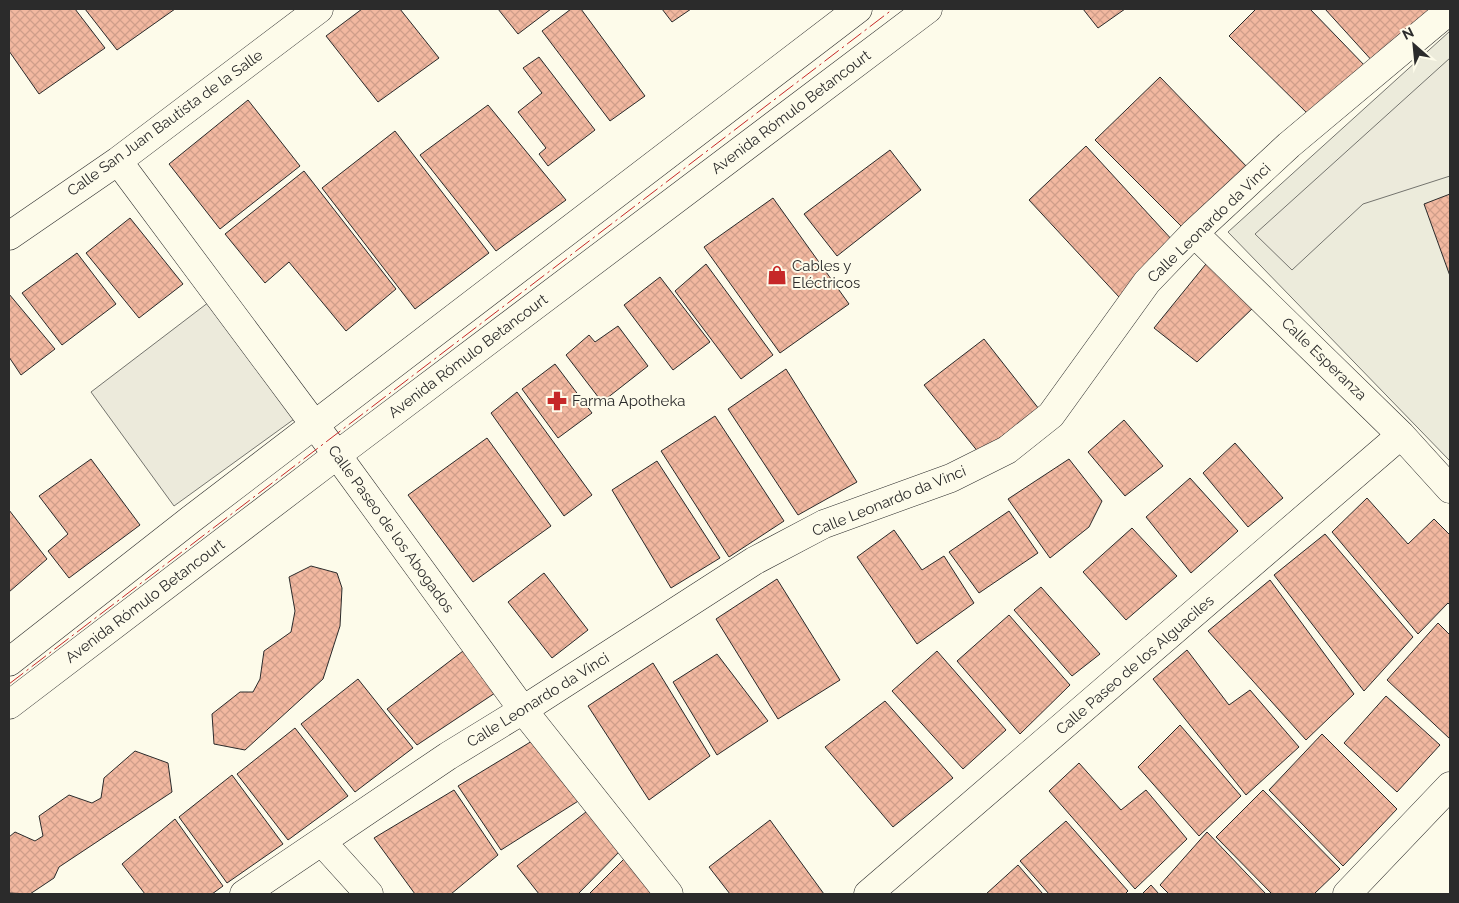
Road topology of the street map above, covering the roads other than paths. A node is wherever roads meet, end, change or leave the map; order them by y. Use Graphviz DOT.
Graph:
graph roads {
  1 [pos="319,9"];
  2 [pos="858,9"];
  3 [pos="928,9"];
  4 [pos="1450,10"];
  5 [pos="118,161"];
  6 [pos="1194,233"];
  7 [pos="9,236"];
  8 [pos="314,425"];
  9 [pos="1401,435"];
  10 [pos="337,455"];
  11 [pos="1450,489"];
  12 [pos="9,662"];
  13 [pos="9,705"];
  14 [pos="523,710"];
  15 [pos="1450,786"];
  16 [pos="322,842"];
  17 [pos="244,894"];
  18 [pos="369,894"];
  19 [pos="669,894"];
  20 [pos="868,894"];
  21 [pos="1347,894"];
  1 -- 5 [label="street, Calle San Juan Bautista de la Salle"];
  2 -- 8 [label="street"];
  3 -- 10 [label="street, Avenida Rómulo Betancourt"];
  4 -- 6 [label="street, Calle Leonardo da Vinci"];
  5 -- 7 [label="street, Calle San Juan Bautista de la Salle"];
  5 -- 8 [label="street, Calle Paseo de los Abogados"];
  6 -- 9 [label="street, Calle Esperanza"];
  6 -- 14 [label="street, Calle Leonardo da Vinci"];
  8 -- 10 [label="street, Calle Paseo de los Abogados"];
  8 -- 12 [label="street"];
  9 -- 11 [label="street, Calle Esperanza"];
  9 -- 20 [label="street, Calle Paseo de los Alguaciles"];
  10 -- 13 [label="street, Avenida Rómulo Betancourt"];
  10 -- 14 [label="street, Calle Paseo de los Abogados"];
  14 -- 16 [label="street, Calle Leonardo da Vinci"];
  14 -- 19 [label="street, Calle Paseo de los Abogados"];
  15 -- 21 [label="street"];
  16 -- 17 [label="street, Calle Leonardo da Vinci"];
  16 -- 18 [label="street"];
}
